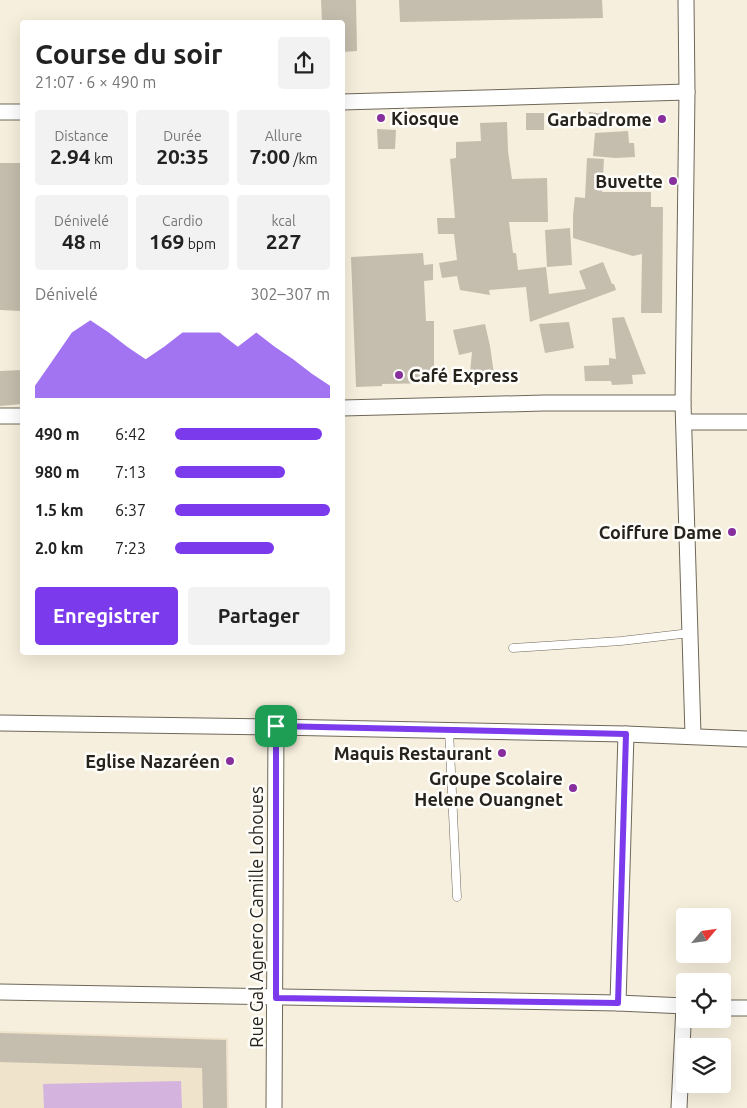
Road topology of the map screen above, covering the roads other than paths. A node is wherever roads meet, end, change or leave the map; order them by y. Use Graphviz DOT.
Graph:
graph roads {
  1 [pos="686,0"];
  2 [pos="687,92"];
  3 [pos="345,102"];
  4 [pos="0,112"];
  5 [pos="20,112"];
  6 [pos="683,403"];
  7 [pos="345,408"];
  8 [pos="0,416"];
  9 [pos="20,416"];
  10 [pos="684,422"];
  11 [pos="747,422"];
  12 [pos="690,633"];
  13 [pos="514,648"];
  14 [pos="0,723"];
  15 [pos="276,726"];
  16 [pos="449,730"];
  17 [pos="626,734"];
  18 [pos="693,735"];
  19 [pos="747,738"];
  20 [pos="457,898"];
  21 [pos="0,992"];
  22 [pos="276,998"];
  23 [pos="618,1003"];
  24 [pos="676,1006"];
  25 [pos="731,1008"];
  26 [pos="747,1008"];
  27 [pos="683,1028"];
  28 [pos="274,1108"];
  29 [pos="679,1108"];
  1 -- 2 [label="street"];
  2 -- 3 [label="street"];
  2 -- 6 [label="street"];
  4 -- 5 [label="street"];
  6 -- 7 [label="street"];
  6 -- 10 [label="street"];
  8 -- 9 [label="street"];
  10 -- 11 [label="street"];
  10 -- 12 [label="street"];
  12 -- 13 [label="lane"];
  12 -- 18 [label="street"];
  14 -- 15 [label="street"];
  15 -- 16 [label="street"];
  15 -- 22 [label="street, Rue Gal Agnero Camille Lohoues"];
  16 -- 17 [label="street"];
  16 -- 20 [label="lane"];
  17 -- 18 [label="street"];
  17 -- 23 [label="street"];
  18 -- 19 [label="street"];
  21 -- 22 [label="street"];
  22 -- 23 [label="street"];
  22 -- 28 [label="street, Rue Gal Agnero Camille Lohoues"];
  23 -- 24 [label="street"];
  25 -- 26 [label="street"];
  27 -- 29 [label="street"];
}
